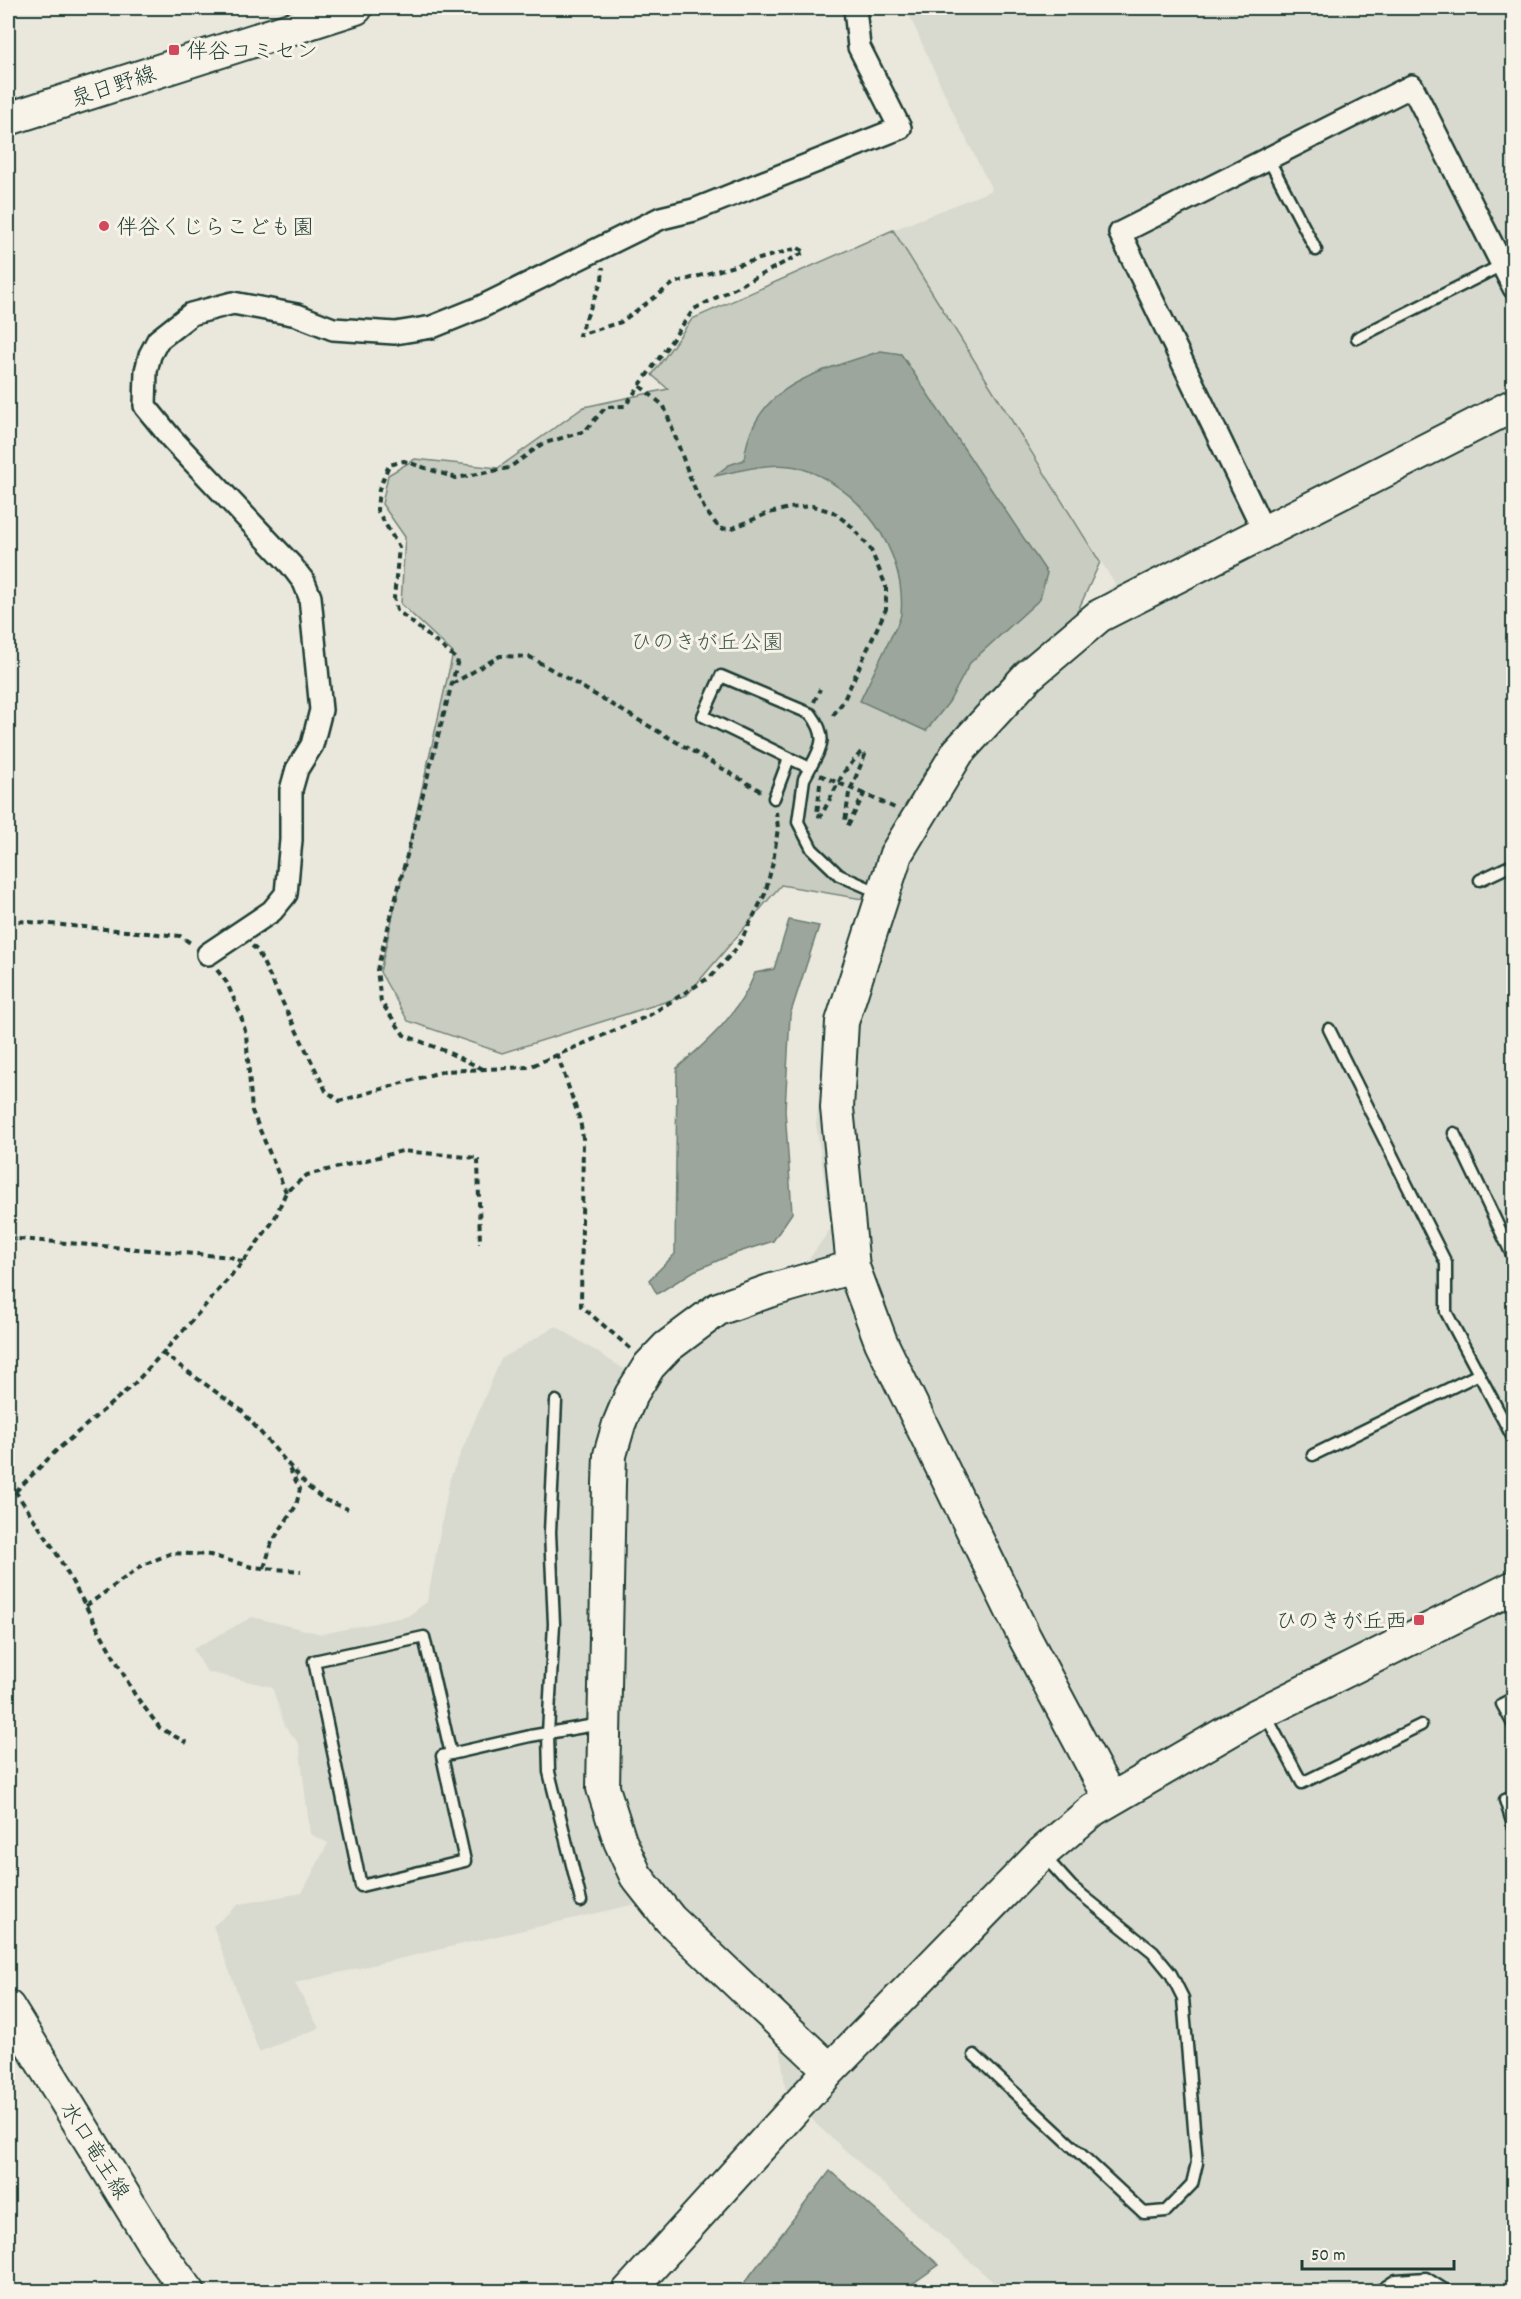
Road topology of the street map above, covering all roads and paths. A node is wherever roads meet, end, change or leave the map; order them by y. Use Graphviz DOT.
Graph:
graph roads {
  1 [pos="356,8"];
  2 [pos="855,8"];
  3 [pos="8,118"];
  4 [pos="1268,158"];
  5 [pos="606,245"];
  6 [pos="1316,250"];
  7 [pos="1502,265"];
  8 [pos="1514,288"];
  9 [pos="1357,338"];
  10 [pos="640,386"];
  11 [pos="1514,405"];
  12 [pos="1264,531"];
  13 [pos="452,684"];
  14 [pos="820,689"];
  15 [pos="814,702"];
  16 [pos="831,718"];
  17 [pos="789,758"];
  18 [pos="810,768"];
  19 [pos="823,777"];
  20 [pos="820,783"];
  21 [pos="839,783"];
  22 [pos="852,789"];
  23 [pos="864,794"];
  24 [pos="774,798"];
  25 [pos="896,808"];
  26 [pos="1514,864"];
  27 [pos="1480,880"];
  28 [pos="883,895"];
  29 [pos="8,920"];
  30 [pos="238,934"];
  31 [pos="208,954"];
  32 [pos="1329,1029"];
  33 [pos="557,1054"];
  34 [pos="483,1069"];
  35 [pos="1454,1133"];
  36 [pos="286,1192"];
  37 [pos="8,1238"];
  38 [pos="480,1244"];
  39 [pos="1514,1259"];
  40 [pos="243,1262"];
  41 [pos="853,1267"];
  42 [pos="162,1353"];
  43 [pos="649,1366"];
  44 [pos="1479,1374"];
  45 [pos="556,1401"];
  46 [pos="1514,1440"];
  47 [pos="1313,1455"];
  48 [pos="286,1462"];
  49 [pos="15,1491"];
  50 [pos="8,1499"];
  51 [pos="348,1509"];
  52 [pos="264,1568"];
  53 [pos="301,1571"];
  54 [pos="1514,1587"];
  55 [pos="87,1606"];
  56 [pos="1514,1698"];
  57 [pos="1264,1712"];
  58 [pos="604,1724"];
  59 [pos="1421,1725"];
  60 [pos="1514,1726"];
  61 [pos="548,1734"];
  62 [pos="187,1743"];
  63 [pos="451,1754"];
  64 [pos="1514,1796"];
  65 [pos="1110,1798"];
  66 [pos="1514,1828"];
  67 [pos="1042,1853"];
  68 [pos="581,1901"];
  69 [pos="8,2007"];
  70 [pos="974,2055"];
  71 [pos="830,2070"];
  72 [pos="189,2292"];
  73 [pos="628,2292"];
  74 [pos="1378,2292"];
  75 [pos="1448,2292"];
  1 -- 3 [label="street, 泉日野線"];
  2 -- 5 [label="street"];
  4 -- 6 [label="lane"];
  4 -- 7 [label="street"];
  4 -- 12 [label="street"];
  5 -- 10 [label="path"];
  5 -- 30 [label="street"];
  7 -- 8 [label="street"];
  7 -- 9 [label="lane"];
  10 -- 13 [label="path"];
  10 -- 16 [label="path"];
  11 -- 12 [label="street"];
  12 -- 28 [label="street"];
  13 -- 24 [label="path"];
  13 -- 34 [label="path"];
  14 -- 15 [label="path"];
  17 -- 18 [label="lane"];
  17 -- 18 [label="lane"];
  17 -- 24 [label="lane"];
  18 -- 28 [label="lane"];
  19 -- 21 [label="path"];
  20 -- 21 [label="path"];
  21 -- 22 [label="path"];
  21 -- 22 [label="path"];
  22 -- 23 [label="path"];
  22 -- 23 [label="path"];
  23 -- 25 [label="path"];
  24 -- 33 [label="path"];
  26 -- 27 [label="lane"];
  28 -- 41 [label="street"];
  29 -- 31 [label="path"];
  30 -- 31 [label="street"];
  30 -- 34 [label="path"];
  31 -- 36 [label="path"];
  32 -- 44 [label="lane"];
  33 -- 34 [label="path"];
  33 -- 43 [label="path"];
  35 -- 39 [label="lane"];
  36 -- 38 [label="path"];
  36 -- 40 [label="path"];
  37 -- 40 [label="path"];
  40 -- 42 [label="path"];
  41 -- 43 [label="street"];
  41 -- 65 [label="street"];
  42 -- 48 [label="path"];
  42 -- 49 [label="path"];
  43 -- 58 [label="street"];
  44 -- 46 [label="lane"];
  44 -- 47 [label="lane"];
  45 -- 61 [label="lane"];
  48 -- 51 [label="path"];
  48 -- 52 [label="path"];
  49 -- 50 [label="path"];
  49 -- 55 [label="path"];
  52 -- 53 [label="path"];
  52 -- 55 [label="path"];
  54 -- 57 [label="street"];
  55 -- 62 [label="path"];
  56 -- 60 [label="lane"];
  57 -- 59 [label="lane"];
  57 -- 65 [label="street"];
  58 -- 61 [label="lane"];
  58 -- 71 [label="street"];
  61 -- 63 [label="lane"];
  61 -- 68 [label="lane"];
  63 -- 63 [label="lane"];
  64 -- 66 [label="lane"];
  65 -- 67 [label="street"];
  67 -- 70 [label="lane"];
  67 -- 71 [label="street"];
  69 -- 72 [label="street, 水口竜王線"];
  71 -- 73 [label="street"];
  74 -- 75 [label="lane"];
}
